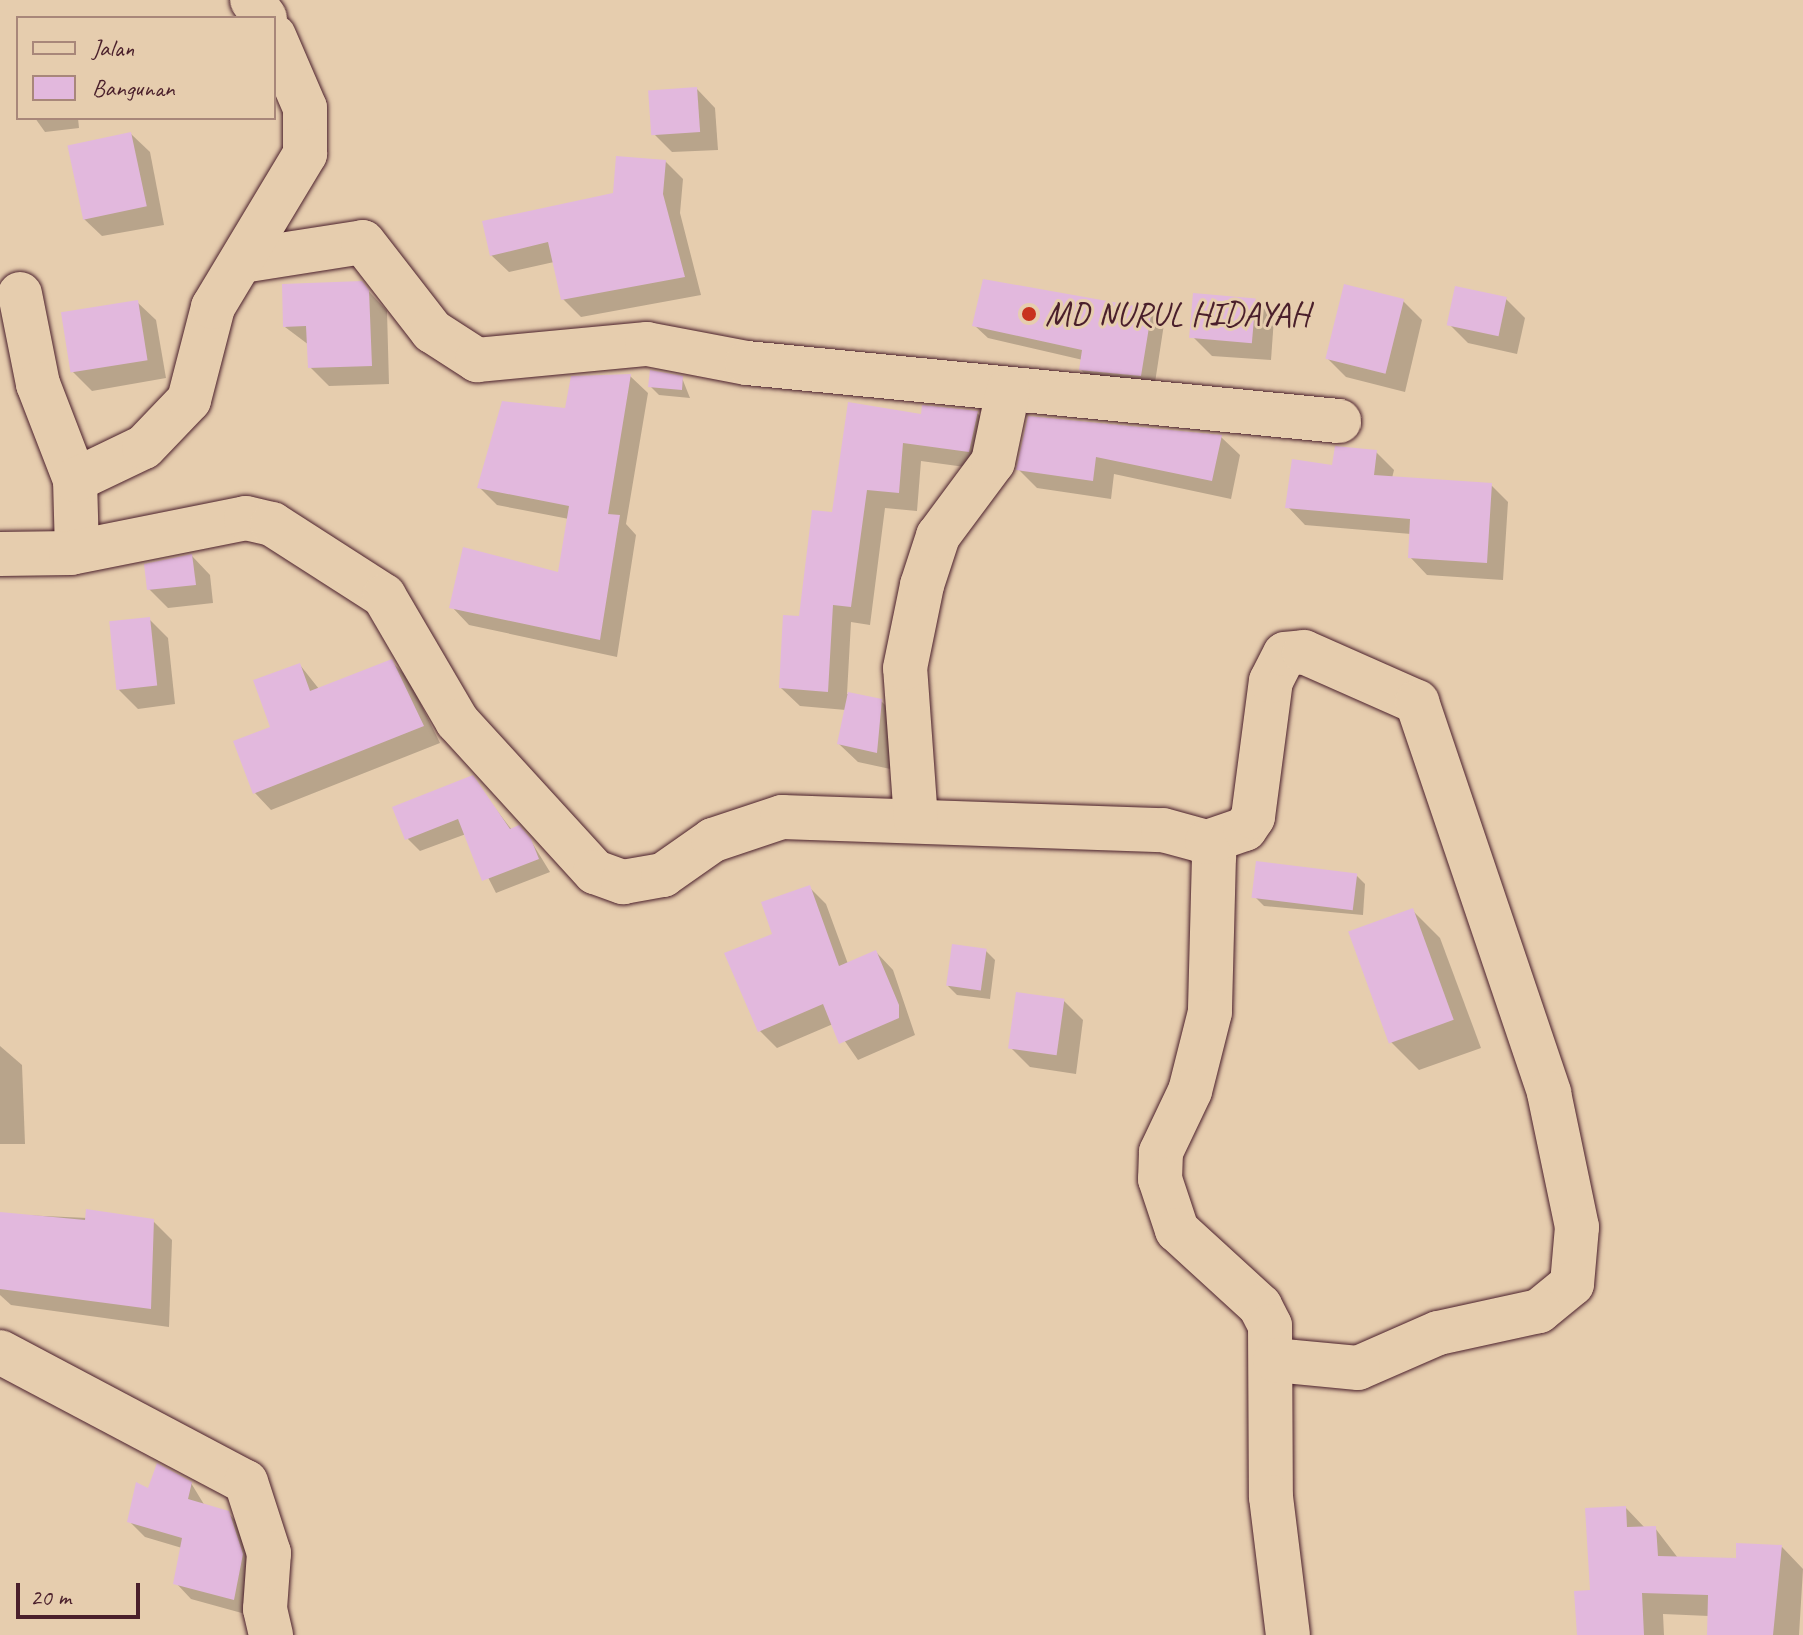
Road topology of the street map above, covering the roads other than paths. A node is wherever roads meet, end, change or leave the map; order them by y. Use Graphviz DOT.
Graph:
graph roads {
  1 [pos="276,40"];
  2 [pos="242,261"];
  3 [pos="20,294"];
  4 [pos="1008,391"];
  5 [pos="1339,421"];
  6 [pos="75,480"];
  7 [pos="77,551"];
  8 [pos="0,554"];
  9 [pos="916,820"];
  10 [pos="1207,842"];
  11 [pos="0,1352"];
  12 [pos="1275,1360"];
  13 [pos="271,1635"];
  14 [pos="1288,1635"];
  1 -- 2 [label="street"];
  2 -- 4 [label="street"];
  2 -- 6 [label="street"];
  3 -- 6 [label="street"];
  4 -- 5 [label="street"];
  4 -- 9 [label="street"];
  6 -- 7 [label="street"];
  7 -- 8 [label="street"];
  7 -- 9 [label="street"];
  9 -- 10 [label="street"];
  10 -- 12 [label="street"];
  10 -- 12 [label="street"];
  11 -- 13 [label="street"];
  12 -- 14 [label="street"];
}
